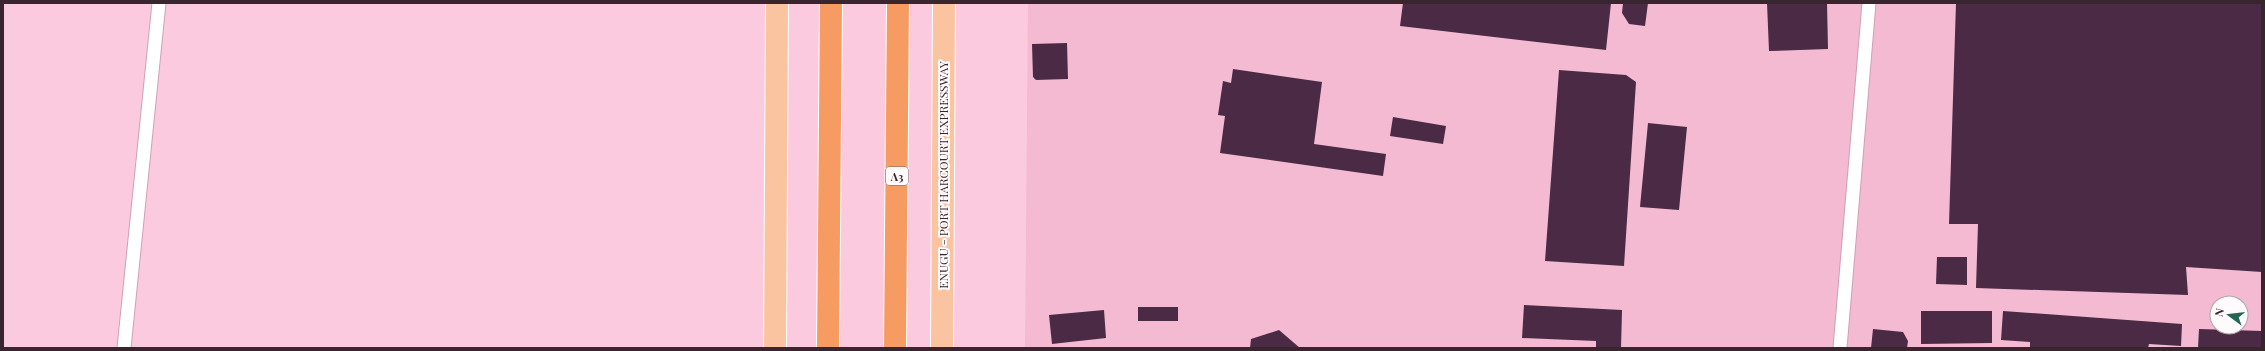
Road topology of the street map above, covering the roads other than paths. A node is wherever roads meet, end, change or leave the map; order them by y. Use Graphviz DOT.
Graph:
graph roads {
  1 [pos="159,3"];
  2 [pos="777,3"];
  3 [pos="831,3"];
  4 [pos="898,3"];
  5 [pos="944,3"];
  6 [pos="1868,3"];
  7 [pos="124,348"];
  8 [pos="775,348"];
  9 [pos="828,348"];
  10 [pos="896,348"];
  11 [pos="942,348"];
  12 [pos="1840,348"];
  1 -- 7 [label="lane"];
  2 -- 8 [label="main road"];
  3 -- 9 [label="highway"];
  4 -- 10 [label="highway, A3"];
  5 -- 11 [label="main road, ENUGU - PORT HARCOURT EXPRESSWAY"];
  6 -- 12 [label="lane"];
}
